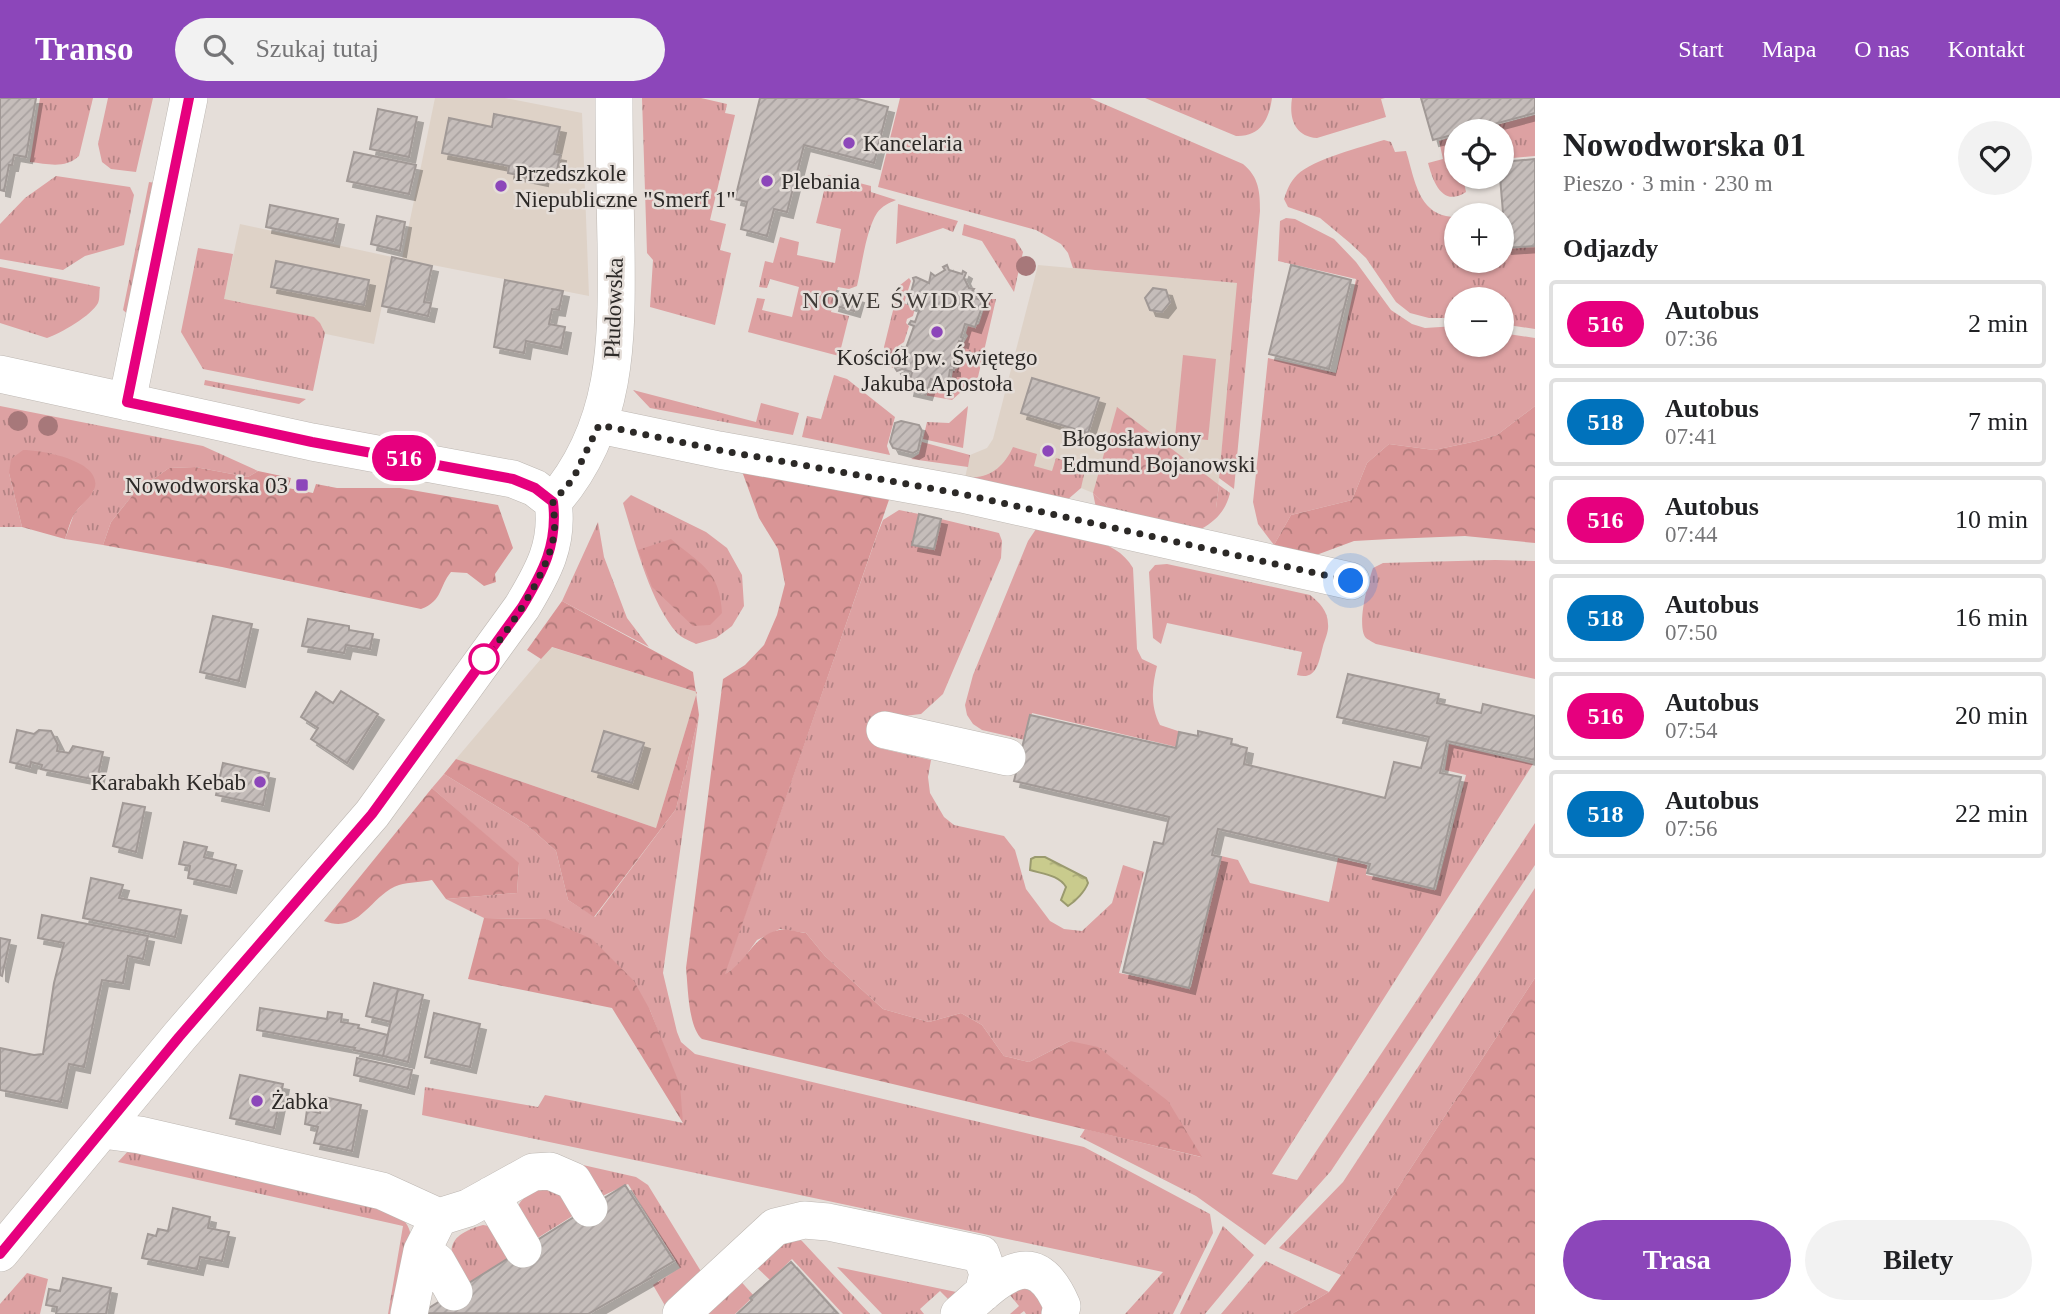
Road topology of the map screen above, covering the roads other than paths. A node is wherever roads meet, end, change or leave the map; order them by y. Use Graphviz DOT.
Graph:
graph roads {
  1 [pos="190,98"];
  2 [pos="614,98"];
  3 [pos="0,374"];
  4 [pos="127,402"];
  5 [pos="599,425"];
  6 [pos="553,502"];
  7 [pos="1351,581"];
  8 [pos="885,730"];
  9 [pos="1007,757"];
  10 [pos="103,1130"];
  11 [pos="491,1195"];
  12 [pos="589,1208"];
  13 [pos="439,1217"];
  14 [pos="523,1249"];
  15 [pos="422,1251"];
  16 [pos="0,1253"];
  17 [pos="454,1292"];
  18 [pos="971,1303"];
  19 [pos="409,1314"];
  20 [pos="681,1314"];
  21 [pos="1060,1314"];
  1 -- 4 [label="street"];
  2 -- 5 [label="street, Płudowska"];
  3 -- 4 [label="street"];
  4 -- 6 [label="street"];
  5 -- 6 [label="street, Płudowska"];
  5 -- 7 [label="street"];
  6 -- 10 [label="street"];
  8 -- 9 [label="street"];
  10 -- 13 [label="street"];
  10 -- 16 [label="street"];
  11 -- 12 [label="street"];
  11 -- 13 [label="street"];
  11 -- 14 [label="street"];
  13 -- 15 [label="street"];
  15 -- 17 [label="street"];
  15 -- 19 [label="street"];
  18 -- 20 [label="street"];
  18 -- 21 [label="street"];
}
